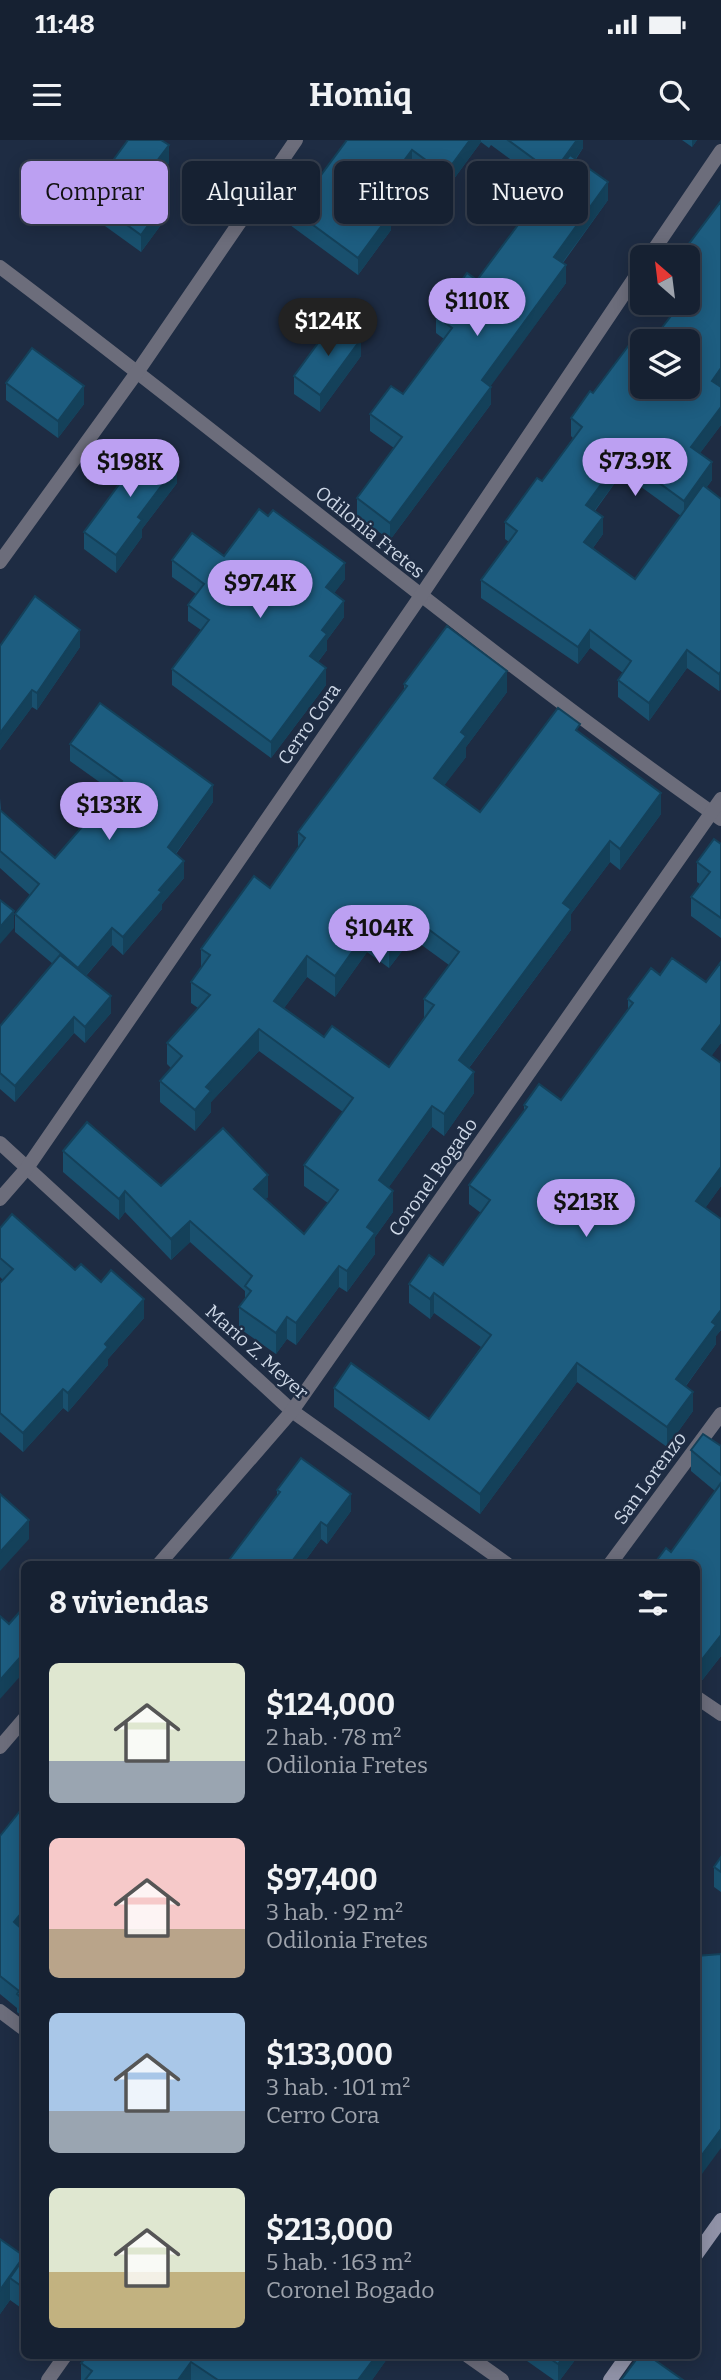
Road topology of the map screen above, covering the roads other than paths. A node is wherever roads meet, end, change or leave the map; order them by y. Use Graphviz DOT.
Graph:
graph roads {
  1 [pos="296,140"];
  2 [pos="721,150"];
  3 [pos="657,245"];
  4 [pos="0,267"];
  5 [pos="630,285"];
  6 [pos="138,370"];
  7 [pos="0,562"];
  8 [pos="420,597"];
  9 [pos="721,799"];
  10 [pos="716,816"];
  11 [pos="0,1143"];
  12 [pos="27,1167"];
  13 [pos="0,1199"];
  14 [pos="292,1411"];
  15 [pos="721,1413"];
  16 [pos="162,1561"];
  17 [pos="504,1561"];
  18 [pos="612,1561"];
  19 [pos="700,1700"];
  20 [pos="721,1714"];
  21 [pos="21,1722"];
  22 [pos="0,1747"];
  23 [pos="0,2011"];
  24 [pos="21,2027"];
  25 [pos="721,2220"];
  26 [pos="700,2249"];
  27 [pos="63,2359"];
  28 [pos="472,2359"];
  29 [pos="625,2359"];
  30 [pos="48,2380"];
  31 [pos="502,2380"];
  32 [pos="610,2380"];
  1 -- 6 [label="street"];
  2 -- 3 [label="street"];
  4 -- 6 [label="street, Odilonia Fretes"];
  5 -- 8 [label="street, Cerro Cora"];
  6 -- 7 [label="street"];
  6 -- 8 [label="street, Odilonia Fretes"];
  8 -- 10 [label="street, Odilonia Fretes"];
  8 -- 12 [label="street, Cerro Cora"];
  9 -- 10 [label="street, Coronel Bogado"];
  10 -- 14 [label="street, Coronel Bogado"];
  11 -- 12 [label="street, Mario Z. Meyer"];
  12 -- 13 [label="street, Cerro Cora"];
  12 -- 14 [label="street, Mario Z. Meyer"];
  14 -- 16 [label="street, Coronel Bogado"];
  14 -- 17 [label="street, Mario Z. Meyer"];
  15 -- 18 [label="street, San Lorenzo"];
  19 -- 20 [label="street"];
  21 -- 22 [label="street"];
  23 -- 24 [label="street"];
  25 -- 26 [label="street"];
  27 -- 30 [label="street"];
  28 -- 31 [label="street"];
  29 -- 32 [label="street"];
}
